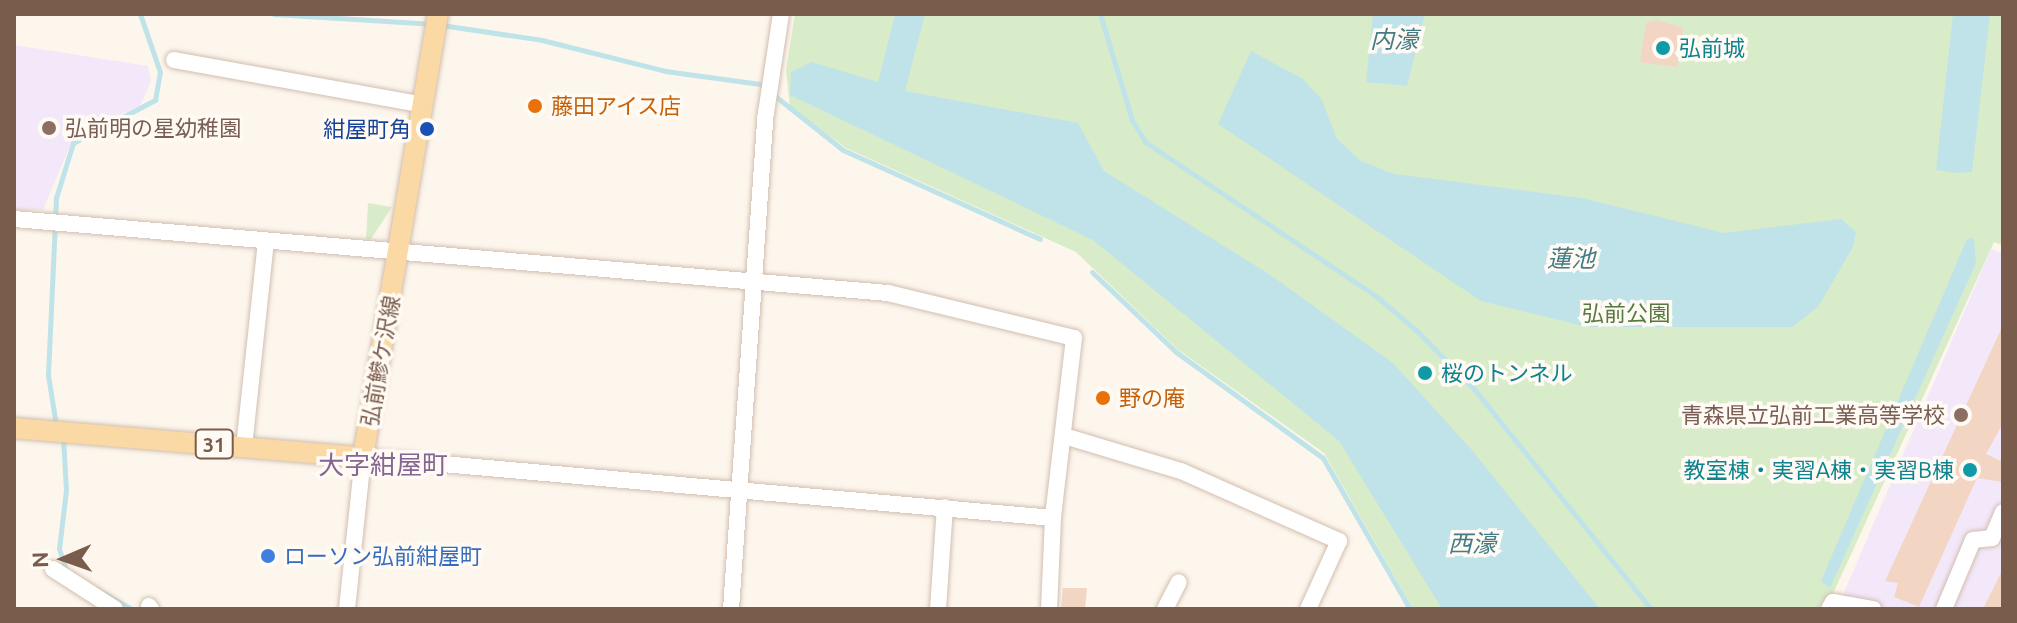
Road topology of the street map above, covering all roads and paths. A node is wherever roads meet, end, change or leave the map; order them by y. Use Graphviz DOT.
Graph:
graph roads {
  1 [pos="438,14"];
  2 [pos="781,14"];
  3 [pos="174,60"];
  4 [pos="423,105"];
  5 [pos="14,219"];
  6 [pos="266,241"];
  7 [pos="399,253"];
  8 [pos="755,279"];
  9 [pos="14,428"];
  10 [pos="1064,436"];
  11 [pos="244,447"];
  12 [pos="363,457"];
  13 [pos="741,492"];
  14 [pos="945,507"];
  15 [pos="2003,512"];
  16 [pos="1053,518"];
  17 [pos="53,569"];
  18 [pos="1179,582"];
  19 [pos="115,609"];
  20 [pos="347,609"];
  21 [pos="731,609"];
  22 [pos="938,609"];
  23 [pos="1049,609"];
  24 [pos="1165,609"];
  25 [pos="1308,609"];
  26 [pos="1829,609"];
  27 [pos="1873,609"];
  28 [pos="1944,609"];
  1 -- 4 [label="main road, 弘前鰺ケ沢線"];
  2 -- 8 [label="street"];
  3 -- 4 [label="street"];
  4 -- 7 [label="main road, 弘前鰺ケ沢線"];
  5 -- 6 [label="street"];
  6 -- 7 [label="street"];
  6 -- 11 [label="street"];
  7 -- 8 [label="street"];
  7 -- 12 [label="main road, 弘前鰺ケ沢線"];
  8 -- 10 [label="street"];
  8 -- 13 [label="street"];
  9 -- 11 [label="main road, 弘前鰺ケ沢線 / 31"];
  10 -- 16 [label="street"];
  10 -- 25 [label="street"];
  11 -- 12 [label="main road, 弘前鰺ケ沢線 / 31"];
  12 -- 13 [label="street"];
  12 -- 20 [label="street"];
  13 -- 14 [label="street"];
  13 -- 21 [label="street"];
  14 -- 16 [label="street"];
  14 -- 22 [label="street"];
  15 -- 28 [label="street"];
  16 -- 23 [label="street"];
  17 -- 19 [label="street"];
  18 -- 24 [label="street"];
  26 -- 27 [label="street"];
}
